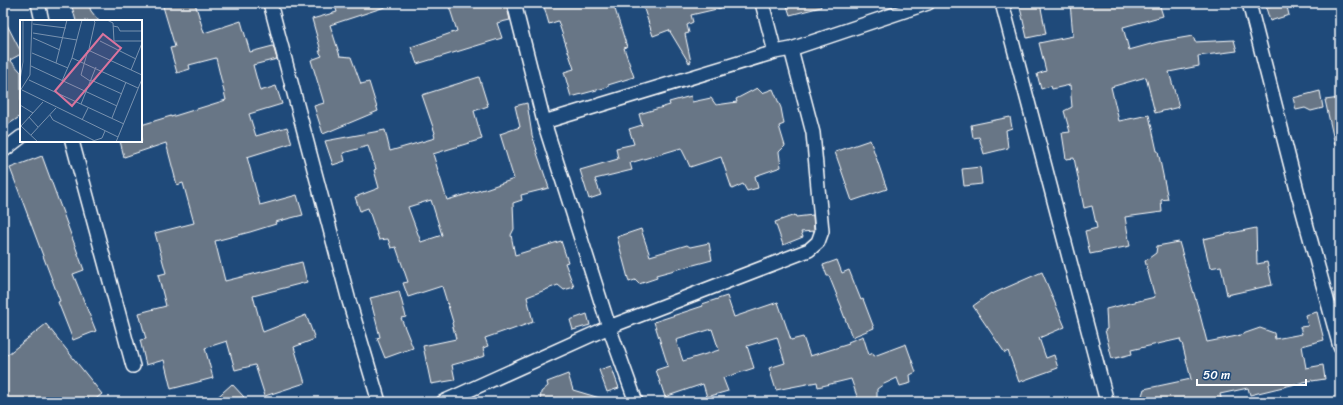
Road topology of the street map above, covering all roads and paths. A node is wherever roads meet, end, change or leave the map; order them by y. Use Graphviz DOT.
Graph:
graph roads {
  1 [pos="38,3"];
  2 [pos="270,3"];
  3 [pos="514,3"];
  4 [pos="762,3"];
  5 [pos="928,3"];
  6 [pos="1002,3"];
  7 [pos="1249,3"];
  8 [pos="42,20"];
  9 [pos="791,48"];
  10 [pos="775,52"];
  11 [pos="544,122"];
  12 [pos="20,138"];
  13 [pos="72,142"];
  14 [pos="3,151"];
  15 [pos="609,327"];
  16 [pos="1340,346"];
  17 [pos="133,366"];
  18 [pos="379,402"];
  19 [pos="443,402"];
  20 [pos="636,402"];
  21 [pos="1107,402"];
  1 -- 8 [label="street"];
  2 -- 18 [label="street"];
  3 -- 11 [label="street"];
  4 -- 10 [label="street"];
  5 -- 9 [label="street"];
  6 -- 21 [label="street"];
  7 -- 16 [label="street"];
  9 -- 10 [label="street"];
  9 -- 15 [label="street"];
  10 -- 11 [label="street"];
  11 -- 15 [label="street"];
  12 -- 14 [label="street"];
  13 -- 17 [label="street"];
  15 -- 19 [label="street"];
  15 -- 20 [label="street"];
}
